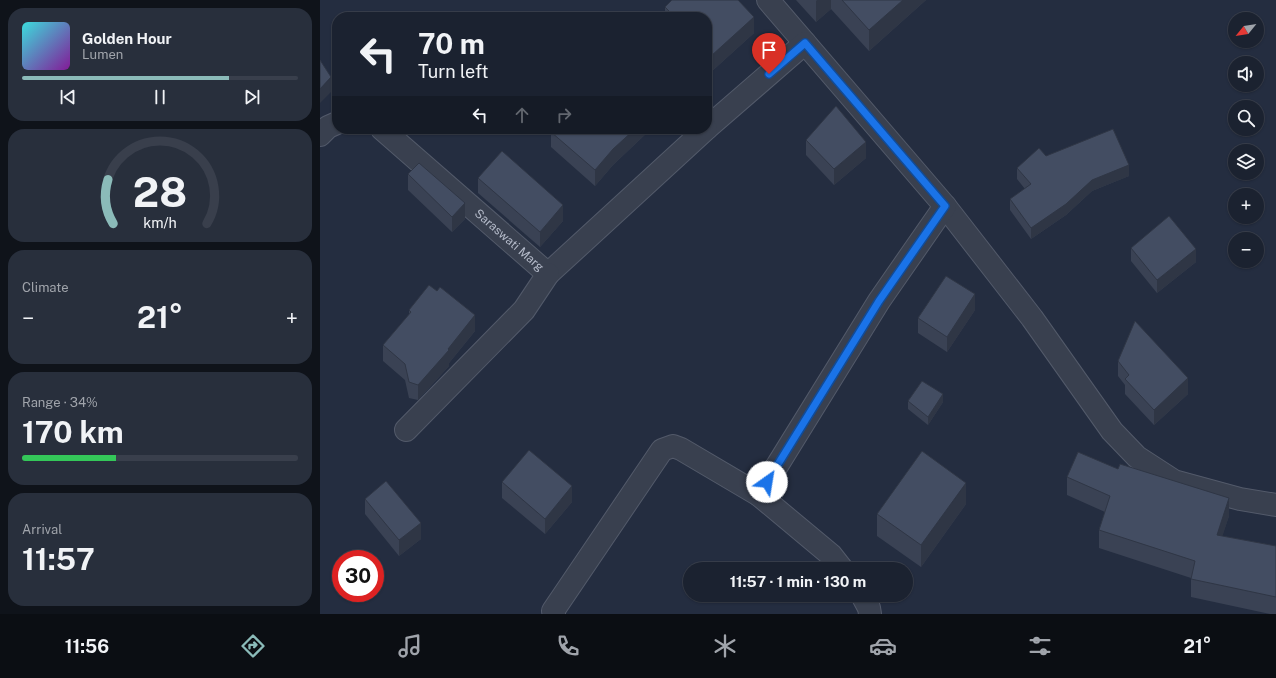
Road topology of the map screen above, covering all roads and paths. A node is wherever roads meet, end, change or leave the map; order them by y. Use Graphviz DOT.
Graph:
graph roads {
  1 [pos="768,0"];
  2 [pos="805,43"];
  3 [pos="332,125"];
  4 [pos="712,125"];
  5 [pos="388,134"];
  6 [pos="702,134"];
  7 [pos="320,135"];
  8 [pos="945,206"];
  9 [pos="548,274"];
  10 [pos="406,430"];
  11 [pos="759,495"];
  12 [pos="1276,505"];
  13 [pos="836,562"];
  14 [pos="866,602"];
  15 [pos="554,614"];
  16 [pos="870,614"];
  1 -- 2 [label="street"];
  2 -- 4 [label="street, Saraswati Marg"];
  2 -- 8 [label="street"];
  3 -- 7 [label="street"];
  5 -- 9 [label="street, Saraswati Marg"];
  6 -- 9 [label="street, Saraswati Marg"];
  8 -- 11 [label="street"];
  8 -- 12 [label="street"];
  9 -- 10 [label="street"];
  11 -- 13 [label="street"];
  11 -- 15 [label="street"];
  14 -- 16 [label="street"];
}
